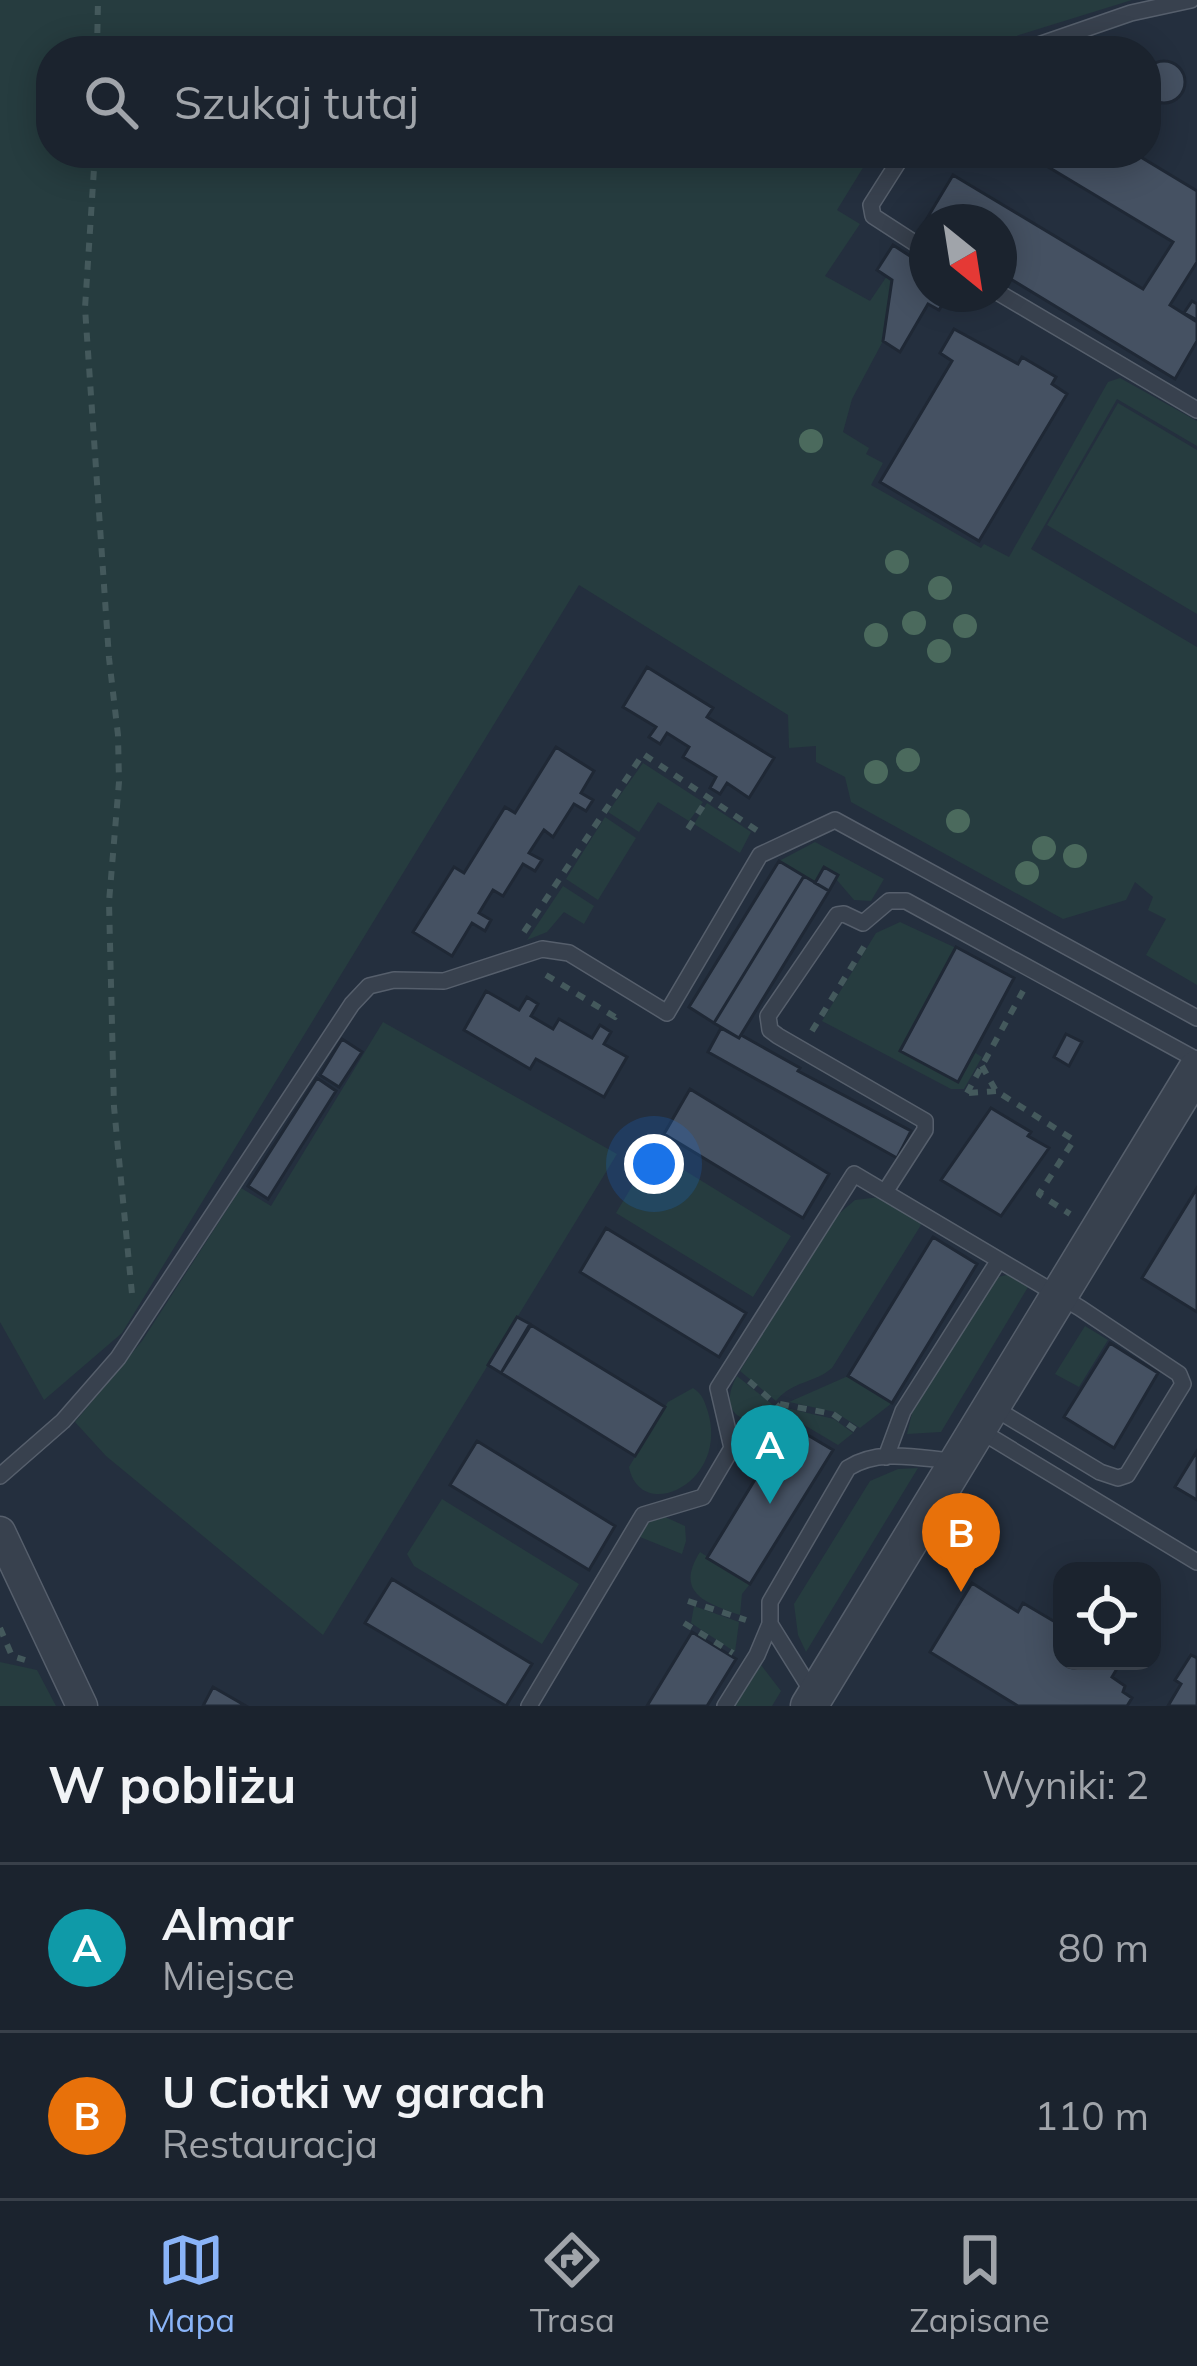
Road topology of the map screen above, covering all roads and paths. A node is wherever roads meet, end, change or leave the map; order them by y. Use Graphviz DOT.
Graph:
graph roads {
  1 [pos="98,0"];
  2 [pos="1191,0"];
  3 [pos="97,36"];
  4 [pos="1064,36"];
  5 [pos="94,168"];
  6 [pos="894,168"];
  7 [pos="909,239"];
  8 [pos="1017,304"];
  9 [pos="1197,410"];
  10 [pos="708,798"];
  11 [pos="754,828"];
  12 [pos="688,829"];
  13 [pos="872,933"];
  14 [pos="520,939"];
  15 [pos="1028,982"];
  16 [pos="1197,1018"];
  17 [pos="801,1050"];
  18 [pos="1197,1064"];
  19 [pos="982,1066"];
  20 [pos="996,1091"];
  21 [pos="885,1192"];
  22 [pos="1078,1220"];
  23 [pos="999,1260"];
  24 [pos="1058,1297"];
  25 [pos="127,1308"];
  26 [pos="732,1368"];
  27 [pos="984,1418"];
  28 [pos="860,1433"];
  29 [pos="886,1456"];
  30 [pos="958,1462"];
  31 [pos="0,1476"];
  32 [pos="0,1532"];
  33 [pos="1197,1562"];
  34 [pos="688,1601"];
  35 [pos="746,1619"];
  36 [pos="684,1623"];
  37 [pos="770,1624"];
  38 [pos="0,1628"];
  39 [pos="7,1644"];
  40 [pos="741,1658"];
  41 [pos="818,1703"];
  42 [pos="82,1706"];
  43 [pos="529,1706"];
  44 [pos="725,1706"];
  1 -- 3 [label="path"];
  2 -- 4 [label="lane"];
  5 -- 25 [label="path"];
  6 -- 7 [label="lane"];
  8 -- 9 [label="lane"];
  10 -- 11 [label="path"];
  10 -- 12 [label="path"];
  10 -- 14 [label="path"];
  13 -- 17 [label="path"];
  15 -- 19 [label="path"];
  16 -- 31 [label="lane"];
  17 -- 18 [label="lane"];
  17 -- 21 [label="lane"];
  18 -- 24 [label="street"];
  19 -- 20 [label="path"];
  19 -- 20 [label="path"];
  20 -- 22 [label="path"];
  21 -- 23 [label="lane"];
  21 -- 26 [label="lane"];
  23 -- 24 [label="lane"];
  23 -- 29 [label="lane"];
  24 -- 27 [label="street"];
  24 -- 27 [label="lane"];
  26 -- 28 [label="path"];
  26 -- 43 [label="lane"];
  27 -- 30 [label="street"];
  27 -- 33 [label="lane"];
  29 -- 30 [label="lane"];
  29 -- 37 [label="lane"];
  30 -- 41 [label="street"];
  32 -- 42 [label="street"];
  34 -- 35 [label="path"];
  36 -- 40 [label="path"];
  37 -- 41 [label="lane"];
  37 -- 44 [label="lane"];
  38 -- 39 [label="path"];
}
